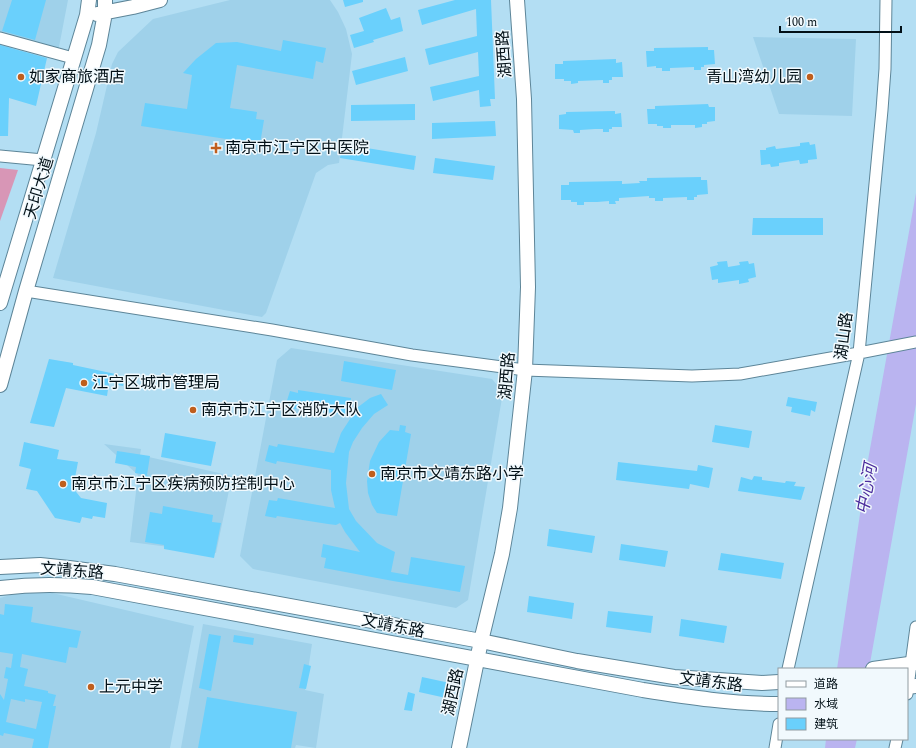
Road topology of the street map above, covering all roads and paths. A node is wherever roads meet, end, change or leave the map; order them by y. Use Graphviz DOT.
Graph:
graph roads {
  1 [pos="89,0"];
  2 [pos="160,0"];
  3 [pos="517,0"];
  4 [pos="886,0"];
  5 [pos="105,6"];
  6 [pos="86,14"];
  7 [pos="0,38"];
  8 [pos="73,58"];
  9 [pos="0,156"];
  10 [pos="43,160"];
  11 [pos="2,289"];
  12 [pos="26,291"];
  13 [pos="0,303"];
  14 [pos="916,342"];
  15 [pos="860,353"];
  16 [pos="525,370"];
  17 [pos="0,385"];
  18 [pos="0,557"];
  19 [pos="21,566"];
  20 [pos="0,567"];
  21 [pos="0,588"];
  22 [pos="916,627"];
  23 [pos="482,641"];
  24 [pos="478,660"];
  25 [pos="913,663"];
  26 [pos="788,668"];
  27 [pos="880,668"];
  28 [pos="778,682"];
  29 [pos="910,688"];
  30 [pos="778,704"];
  31 [pos="778,732"];
  32 [pos="458,748"];
  33 [pos="776,748"];
  1 -- 6 [label="main road, 天印大道"];
  2 -- 5 [label="main road"];
  3 -- 16 [label="main road, 湖西路"];
  4 -- 15 [label="street, 湖山路"];
  5 -- 6 [label="main road"];
  5 -- 12 [label="main road, 天印大道"];
  6 -- 8 [label="main road, 天印大道"];
  7 -- 8 [label="street"];
  8 -- 10 [label="main road, 天印大道"];
  9 -- 10 [label="street"];
  10 -- 11 [label="main road, 天印大道"];
  11 -- 13 [label="main road, 天印大道"];
  12 -- 16 [label="street"];
  12 -- 17 [label="main road, 天印大道"];
  14 -- 15 [label="street"];
  15 -- 16 [label="street"];
  15 -- 26 [label="street, 湖山路"];
  16 -- 23 [label="main road, 湖西路"];
  18 -- 19 [label="main road"];
  19 -- 20 [label="main road, 文靖东路"];
  19 -- 23 [label="main road, 文靖东路"];
  21 -- 24 [label="main road, 文靖东路"];
  22 -- 25 [label="street"];
  23 -- 24 [label="main road, 湖西路"];
  23 -- 28 [label="main road, 文靖东路"];
  24 -- 30 [label="main road, 文靖东路"];
  24 -- 32 [label="main road, 湖西路"];
  25 -- 27 [label="main road"];
  25 -- 29 [label="street"];
  31 -- 33 [label="street"];
}
